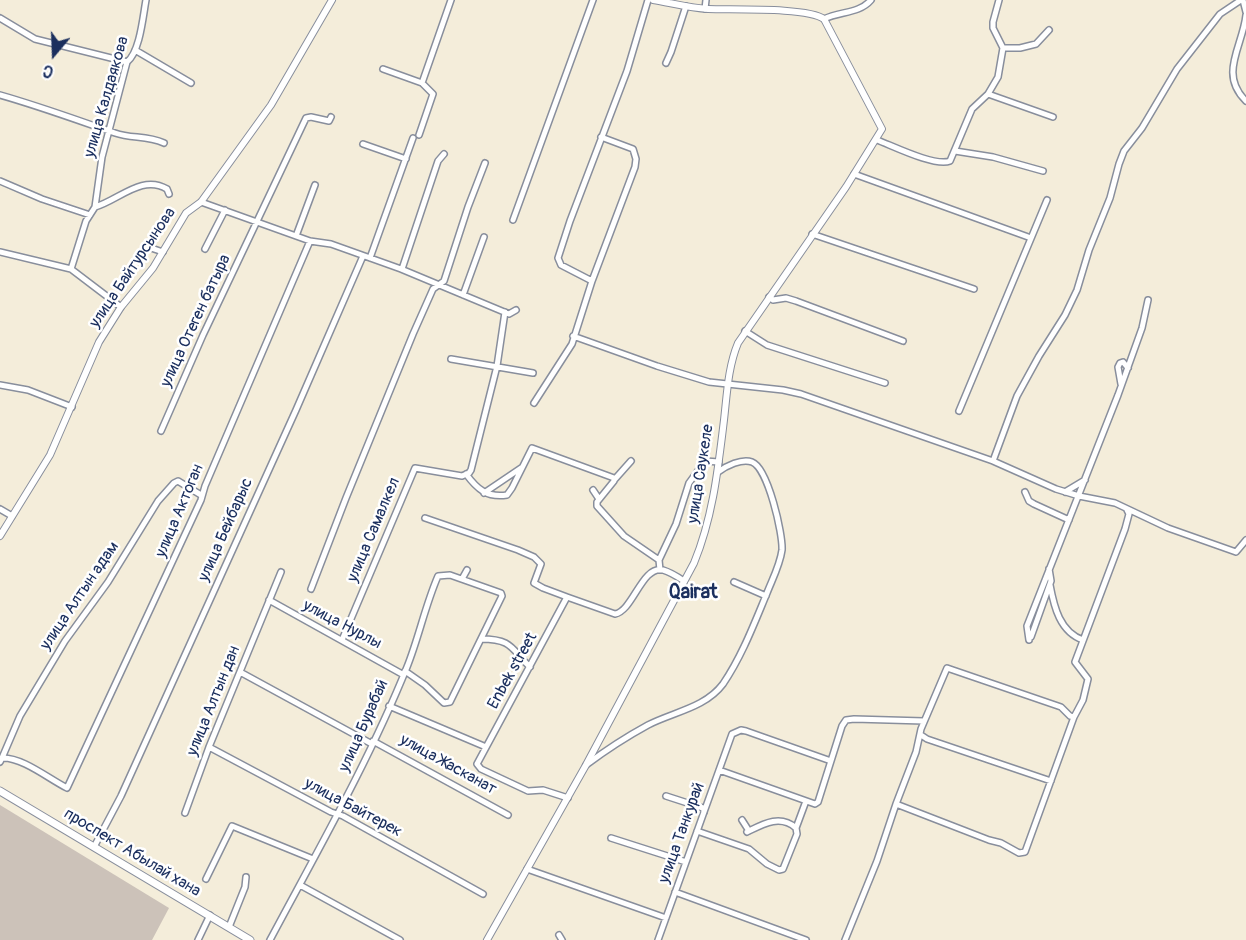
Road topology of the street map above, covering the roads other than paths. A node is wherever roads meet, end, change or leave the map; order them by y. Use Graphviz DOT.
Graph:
graph roads {
  1 [pos="146,0"];
  2 [pos="332,0"];
  3 [pos="451,0"];
  4 [pos="593,0"];
  5 [pos="648,0"];
  6 [pos="653,0"];
  7 [pos="706,0"];
  8 [pos="872,0"];
  9 [pos="999,0"];
  10 [pos="1242,0"];
  11 [pos="686,6"];
  12 [pos="705,9"];
  13 [pos="1246,13"];
  14 [pos="0,18"];
  15 [pos="824,19"];
  16 [pos="1049,30"];
  17 [pos="1003,48"];
  18 [pos="135,50"];
  19 [pos="127,63"];
  20 [pos="666,63"];
  21 [pos="383,69"];
  22 [pos="422,82"];
  23 [pos="191,83"];
  24 [pos="988,94"];
  25 [pos="0,95"];
  26 [pos="1246,101"];
  27 [pos="331,117"];
  28 [pos="1053,117"];
  29 [pos="108,130"];
  30 [pos="601,137"];
  31 [pos="877,140"];
  32 [pos="164,143"];
  33 [pos="363,144"];
  34 [pos="955,151"];
  35 [pos="444,154"];
  36 [pos="406,159"];
  37 [pos="485,163"];
  38 [pos="1043,171"];
  39 [pos="854,174"];
  40 [pos="0,181"];
  41 [pos="315,185"];
  42 [pos="169,194"];
  43 [pos="1047,200"];
  44 [pos="201,202"];
  45 [pos="95,207"];
  46 [pos="225,210"];
  47 [pos="90,215"];
  48 [pos="513,220"];
  49 [pos="257,223"];
  50 [pos="812,234"];
  51 [pos="296,236"];
  52 [pos="484,237"];
  53 [pos="1031,238"];
  54 [pos="310,241"];
  55 [pos="148,247"];
  56 [pos="206,249"];
  57 [pos="0,252"];
  58 [pos="163,252"];
  59 [pos="363,256"];
  60 [pos="370,258"];
  61 [pos="71,269"];
  62 [pos="402,269"];
  63 [pos="592,281"];
  64 [pos="439,285"];
  65 [pos="974,290"];
  66 [pos="463,295"];
  67 [pos="769,297"];
  68 [pos="1148,300"];
  69 [pos="121,307"];
  70 [pos="516,310"];
  71 [pos="505,312"];
  72 [pos="745,331"];
  73 [pos="573,336"];
  74 [pos="903,341"];
  75 [pos="451,358"];
  76 [pos="497,366"];
  77 [pos="1128,368"];
  78 [pos="533,373"];
  79 [pos="885,383"];
  80 [pos="0,385"];
  81 [pos="728,385"];
  82 [pos="1121,386"];
  83 [pos="534,403"];
  84 [pos="72,407"];
  85 [pos="958,411"];
  86 [pos="160,431"];
  87 [pos="631,461"];
  88 [pos="993,461"];
  89 [pos="719,462"];
  90 [pos="522,467"];
  91 [pos="718,472"];
  92 [pos="466,474"];
  93 [pos="615,479"];
  94 [pos="1085,480"];
  95 [pos="593,489"];
  96 [pos="1026,492"];
  97 [pos="1065,492"];
  98 [pos="484,493"];
  99 [pos="201,495"];
  100 [pos="1079,496"];
  101 [pos="599,499"];
  102 [pos="0,509"];
  103 [pos="1127,510"];
  104 [pos="12,516"];
  105 [pos="425,518"];
  106 [pos="1069,520"];
  107 [pos="0,536"];
  108 [pos="1246,540"];
  109 [pos="659,560"];
  110 [pos="1049,568"];
  111 [pos="467,570"];
  112 [pos="660,570"];
  113 [pos="281,572"];
  114 [pos="462,579"];
  115 [pos="684,581"];
  116 [pos="734,582"];
  117 [pos="1050,584"];
  118 [pos="311,588"];
  119 [pos="766,596"];
  120 [pos="567,597"];
  121 [pos="268,600"];
  122 [pos="481,639"];
  123 [pos="342,640"];
  124 [pos="1083,640"];
  125 [pos="530,667"];
  126 [pos="240,672"];
  127 [pos="404,672"];
  128 [pos="389,706"];
  129 [pos="1074,717"];
  130 [pos="916,721"];
  131 [pos="924,721"];
  132 [pos="921,732"];
  133 [pos="373,742"];
  134 [pos="209,747"];
  135 [pos="486,747"];
  136 [pos="1,760"];
  137 [pos="831,761"];
  138 [pos="586,765"];
  139 [pos="719,770"];
  140 [pos="1051,781"];
  141 [pos="0,791"];
  142 [pos="666,796"];
  143 [pos="568,798"];
  144 [pos="806,801"];
  145 [pos="896,804"];
  146 [pos="704,812"];
  147 [pos="185,813"];
  148 [pos="338,814"];
  149 [pos="508,815"];
  150 [pos="742,820"];
  151 [pos="796,828"];
  152 [pos="697,831"];
  153 [pos="611,838"];
  154 [pos="94,847"];
  155 [pos="313,859"];
  156 [pos="686,862"];
  157 [pos="527,869"];
  158 [pos="246,877"];
  159 [pos="206,879"];
  160 [pos="300,885"];
  161 [pos="675,892"];
  162 [pos="483,894"];
  163 [pos="210,915"];
  164 [pos="666,918"];
  165 [pos="229,927"];
  166 [pos="198,940"];
  167 [pos="250,940"];
  168 [pos="270,940"];
  169 [pos="400,940"];
  170 [pos="488,940"];
  171 [pos="658,940"];
  172 [pos="806,940"];
  173 [pos="845,940"];
  1 -- 18 [label="street, улица Калдаякова"];
  2 -- 44 [label="street, улица Байтурсынова"];
  3 -- 22 [label="street"];
  4 -- 48 [label="street"];
  5 -- 30 [label="street"];
  6 -- 11 [label="street"];
  7 -- 12 [label="street"];
  8 -- 15 [label="street"];
  9 -- 17 [label="street"];
  10 -- 13 [label="street"];
  10 -- 88 [label="street"];
  11 -- 12 [label="street"];
  11 -- 20 [label="street"];
  12 -- 15 [label="street"];
  13 -- 26 [label="street"];
  14 -- 19 [label="street"];
  15 -- 31 [label="street"];
  16 -- 17 [label="street"];
  17 -- 24 [label="street"];
  18 -- 19 [label="street, улица Калдаякова"];
  18 -- 23 [label="street"];
  19 -- 29 [label="street, улица Калдаякова"];
  21 -- 22 [label="street"];
  22 -- 36 [label="street"];
  24 -- 28 [label="street"];
  24 -- 34 [label="street"];
  25 -- 29 [label="street"];
  27 -- 49 [label="street, улица Отеген батыра"];
  29 -- 32 [label="street"];
  29 -- 45 [label="street, улица Калдаякова"];
  30 -- 63 [label="street"];
  30 -- 63 [label="street"];
  31 -- 34 [label="street"];
  31 -- 39 [label="street, улица Саукеле"];
  33 -- 36 [label="street"];
  34 -- 38 [label="street"];
  35 -- 62 [label="street"];
  36 -- 60 [label="street"];
  37 -- 64 [label="street"];
  39 -- 50 [label="street, улица Саукеле"];
  39 -- 53 [label="street"];
  40 -- 47 [label="street"];
  41 -- 51 [label="street"];
  42 -- 45 [label="street"];
  43 -- 53 [label="street"];
  44 -- 46 [label="street"];
  44 -- 58 [label="street, улица Байтурсынова"];
  45 -- 47 [label="street, улица Калдаякова"];
  46 -- 49 [label="street"];
  46 -- 56 [label="street"];
  47 -- 61 [label="street, улица Калдаякова"];
  49 -- 51 [label="street"];
  49 -- 86 [label="street, улица Отеген батыра"];
  50 -- 65 [label="street"];
  50 -- 67 [label="street, улица Саукеле"];
  51 -- 54 [label="street"];
  52 -- 66 [label="street"];
  53 -- 85 [label="street"];
  54 -- 59 [label="street"];
  54 -- 99 [label="street, улица Актоган"];
  55 -- 58 [label="street"];
  57 -- 61 [label="street"];
  58 -- 69 [label="street, улица Байтурсынова"];
  59 -- 60 [label="street"];
  59 -- 154 [label="street, улица Бейбарыс"];
  60 -- 62 [label="street"];
  61 -- 69 [label="street"];
  62 -- 64 [label="street"];
  63 -- 73 [label="street"];
  64 -- 66 [label="street"];
  64 -- 118 [label="street"];
  66 -- 71 [label="street"];
  67 -- 72 [label="street, улица Саукеле"];
  67 -- 74 [label="street"];
  68 -- 77 [label="street"];
  69 -- 84 [label="street, улица Байтурсынова"];
  70 -- 71 [label="street"];
  71 -- 76 [label="street"];
  72 -- 79 [label="street"];
  72 -- 81 [label="street, улица Саукеле"];
  73 -- 81 [label="street"];
  73 -- 83 [label="street"];
  75 -- 76 [label="street"];
  76 -- 78 [label="street"];
  76 -- 92 [label="street"];
  77 -- 82 [label="street"];
  77 -- 82 [label="street"];
  80 -- 84 [label="street"];
  81 -- 88 [label="street"];
  81 -- 89 [label="street, улица Саукеле"];
  82 -- 94 [label="street"];
  84 -- 104 [label="street, улица Байтурсынова"];
  87 -- 93 [label="street"];
  88 -- 97 [label="street"];
  89 -- 91 [label="street, улица Саукеле"];
  89 -- 109 [label="street"];
  90 -- 93 [label="street"];
  90 -- 98 [label="street"];
  90 -- 98 [label="street"];
  91 -- 115 [label="street, улица Саукеле"];
  91 -- 119 [label="street"];
  92 -- 98 [label="street"];
  92 -- 123 [label="street, улица Самалкел"];
  93 -- 101 [label="street"];
  94 -- 97 [label="street"];
  94 -- 100 [label="street"];
  95 -- 101 [label="street"];
  96 -- 106 [label="street"];
  97 -- 100 [label="street"];
  99 -- 136 [label="street, улица Алтын адам"];
  99 -- 136 [label="street, улица Актоган"];
  100 -- 103 [label="street"];
  100 -- 106 [label="street"];
  101 -- 109 [label="street"];
  102 -- 104 [label="street"];
  103 -- 108 [label="street"];
  103 -- 124 [label="street"];
  104 -- 107 [label="street, улица Байтурсынова"];
  105 -- 120 [label="street"];
  106 -- 110 [label="street"];
  109 -- 112 [label="street"];
  110 -- 117 [label="street"];
  110 -- 117 [label="street"];
  111 -- 114 [label="street"];
  112 -- 115 [label="street"];
  112 -- 120 [label="street"];
  113 -- 121 [label="street, улица Алтын дан"];
  114 -- 122 [label="street"];
  114 -- 127 [label="street, улица Бурабай"];
  115 -- 138 [label="street, улица Саукеле"];
  116 -- 119 [label="street"];
  117 -- 124 [label="street"];
  119 -- 138 [label="street"];
  120 -- 125 [label="street, Enbek street"];
  121 -- 123 [label="street, улица Нурлы"];
  121 -- 126 [label="street, улица Алтын дан"];
  122 -- 125 [label="street"];
  122 -- 127 [label="street, улица Нурлы"];
  123 -- 127 [label="street, улица Нурлы"];
  124 -- 129 [label="street"];
  125 -- 135 [label="street, Enbek street"];
  126 -- 133 [label="street, улица Жасканат"];
  126 -- 134 [label="street, улица Алтын дан"];
  127 -- 128 [label="street, улица Бурабай"];
  128 -- 133 [label="street, улица Бурабай"];
  128 -- 135 [label="street"];
  129 -- 131 [label="street"];
  129 -- 140 [label="street"];
  130 -- 131 [label="street"];
  130 -- 132 [label="street"];
  130 -- 137 [label="street"];
  131 -- 132 [label="street"];
  132 -- 140 [label="street"];
  132 -- 145 [label="street"];
  133 -- 148 [label="street, улица Бурабай"];
  133 -- 149 [label="street, улица Жасканат"];
  134 -- 147 [label="street, улица Алтын дан"];
  134 -- 148 [label="street, улица Байтерек"];
  135 -- 143 [label="street"];
  137 -- 139 [label="street, улица Танкурай"];
  137 -- 144 [label="street"];
  138 -- 143 [label="street, улица Саукеле"];
  139 -- 144 [label="street"];
  139 -- 146 [label="street, улица Танкурай"];
  140 -- 145 [label="street"];
  141 -- 154 [label="main road, проспект Абылай хана"];
  142 -- 146 [label="street"];
  143 -- 157 [label="street, улица Саукеле"];
  144 -- 151 [label="street"];
  145 -- 173 [label="street"];
  146 -- 152 [label="street, улица Танкурай"];
  148 -- 155 [label="street, улица Бурабай"];
  148 -- 162 [label="street, улица Байтерек"];
  150 -- 151 [label="street"];
  151 -- 152 [label="street"];
  152 -- 156 [label="street, улица Танкурай"];
  153 -- 156 [label="street"];
  154 -- 163 [label="main road, проспект Абылай хана"];
  155 -- 159 [label="street"];
  155 -- 160 [label="street, улица Бурабай"];
  156 -- 161 [label="street, улица Танкурай"];
  157 -- 164 [label="street"];
  157 -- 170 [label="street, улица Саукеле"];
  158 -- 165 [label="street"];
  160 -- 168 [label="street, улица Бурабай"];
  160 -- 169 [label="street"];
  161 -- 164 [label="street, улица Танкурай"];
  161 -- 172 [label="street"];
  163 -- 165 [label="main road, проспект Абылай хана"];
  163 -- 166 [label="street"];
  164 -- 171 [label="street, улица Танкурай"];
  165 -- 167 [label="main road, проспект Абылай хана"];
}
